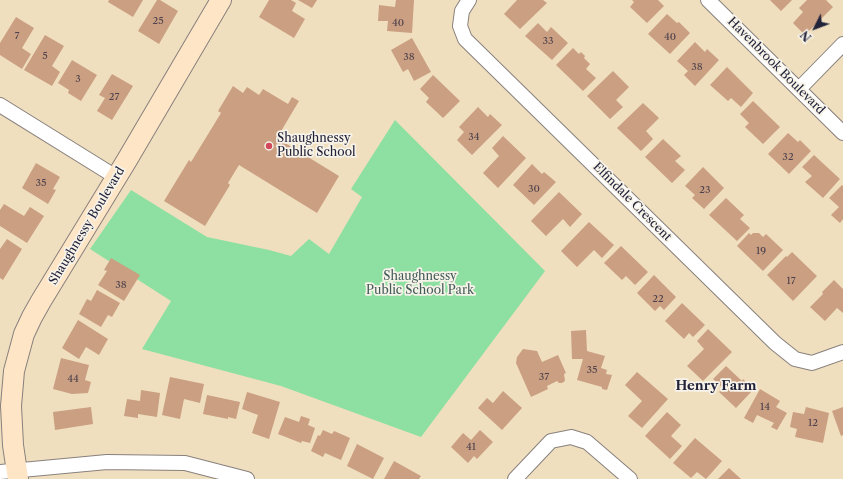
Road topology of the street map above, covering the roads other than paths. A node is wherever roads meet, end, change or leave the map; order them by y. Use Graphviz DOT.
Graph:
graph roads {
  1 [pos="221,0"];
  2 [pos="469,0"];
  3 [pos="708,0"];
  4 [pos="843,44"];
  5 [pos="799,89"];
  6 [pos="0,105"];
  7 [pos="843,133"];
  8 [pos="116,177"];
  9 [pos="843,352"];
  10 [pos="12,474"];
  11 [pos="247,479"];
  12 [pos="515,479"];
  13 [pos="630,479"];
  1 -- 8 [label="street, Shaughnessy Boulevard"];
  2 -- 9 [label="street, Elfindale Crescent"];
  3 -- 5 [label="street, Havenbrook Boulevard"];
  4 -- 5 [label="street"];
  5 -- 7 [label="street, Havenbrook Boulevard"];
  6 -- 8 [label="street"];
  8 -- 10 [label="street, Shaughnessy Boulevard"];
  10 -- 11 [label="street"];
  12 -- 13 [label="street"];
}
